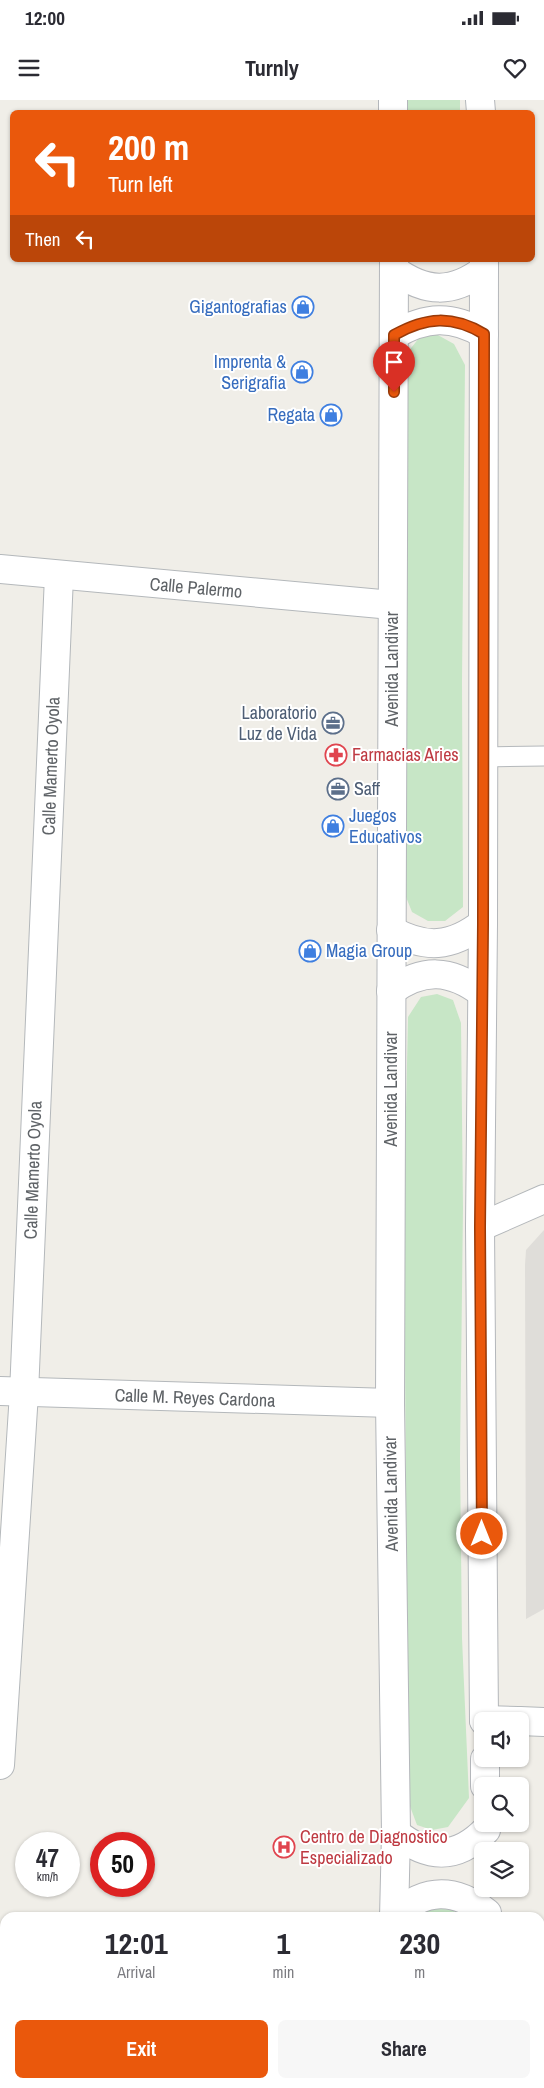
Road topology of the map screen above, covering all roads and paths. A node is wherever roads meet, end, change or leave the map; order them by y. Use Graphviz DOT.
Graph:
graph roads {
  1 [pos="394,265"];
  2 [pos="484,265"];
  3 [pos="484,334"];
  4 [pos="394,335"];
  5 [pos="0,569"];
  6 [pos="59,576"];
  7 [pos="392,605"];
  8 [pos="544,756"];
  9 [pos="483,758"];
  10 [pos="483,924"];
  11 [pos="390,930"];
  12 [pos="391,991"];
  13 [pos="482,993"];
  14 [pos="544,1199"];
  15 [pos="480,1227"];
  16 [pos="12,1392"];
  17 [pos="390,1404"];
  18 [pos="484,1712"];
  19 [pos="529,1721"];
  20 [pos="544,1722"];
  21 [pos="0,1765"];
  22 [pos="396,1833"];
  23 [pos="486,1835"];
  24 [pos="487,1906"];
  25 [pos="394,1912"];
  26 [pos="399,1912"];
  1 -- 2 [label="main road"];
  1 -- 4 [label="main road, Avenida Landivar"];
  2 -- 3 [label="main road"];
  3 -- 4 [label="main road"];
  3 -- 9 [label="main road"];
  4 -- 7 [label="main road, Avenida Landivar"];
  5 -- 6 [label="main road, Calle Palermo"];
  6 -- 7 [label="main road, Calle Palermo"];
  6 -- 16 [label="main road, Calle Mamerto Oyola"];
  7 -- 11 [label="main road, Avenida Landivar"];
  8 -- 9 [label="lane"];
  9 -- 10 [label="main road"];
  10 -- 11 [label="main road"];
  10 -- 13 [label="main road"];
  11 -- 12 [label="main road, Avenida Landivar"];
  12 -- 13 [label="main road"];
  12 -- 17 [label="main road, Avenida Landivar"];
  13 -- 15 [label="main road"];
  14 -- 15 [label="main road"];
  15 -- 18 [label="main road"];
  16 -- 17 [label="main road, Calle M. Reyes Cardona"];
  16 -- 21 [label="main road, Calle Mamerto Oyola"];
  17 -- 22 [label="main road, Avenida Landivar"];
  19 -- 20 [label="main road"];
  22 -- 23 [label="main road"];
  22 -- 25 [label="main road, Avenida Landivar"];
  24 -- 26 [label="main road"];
}
